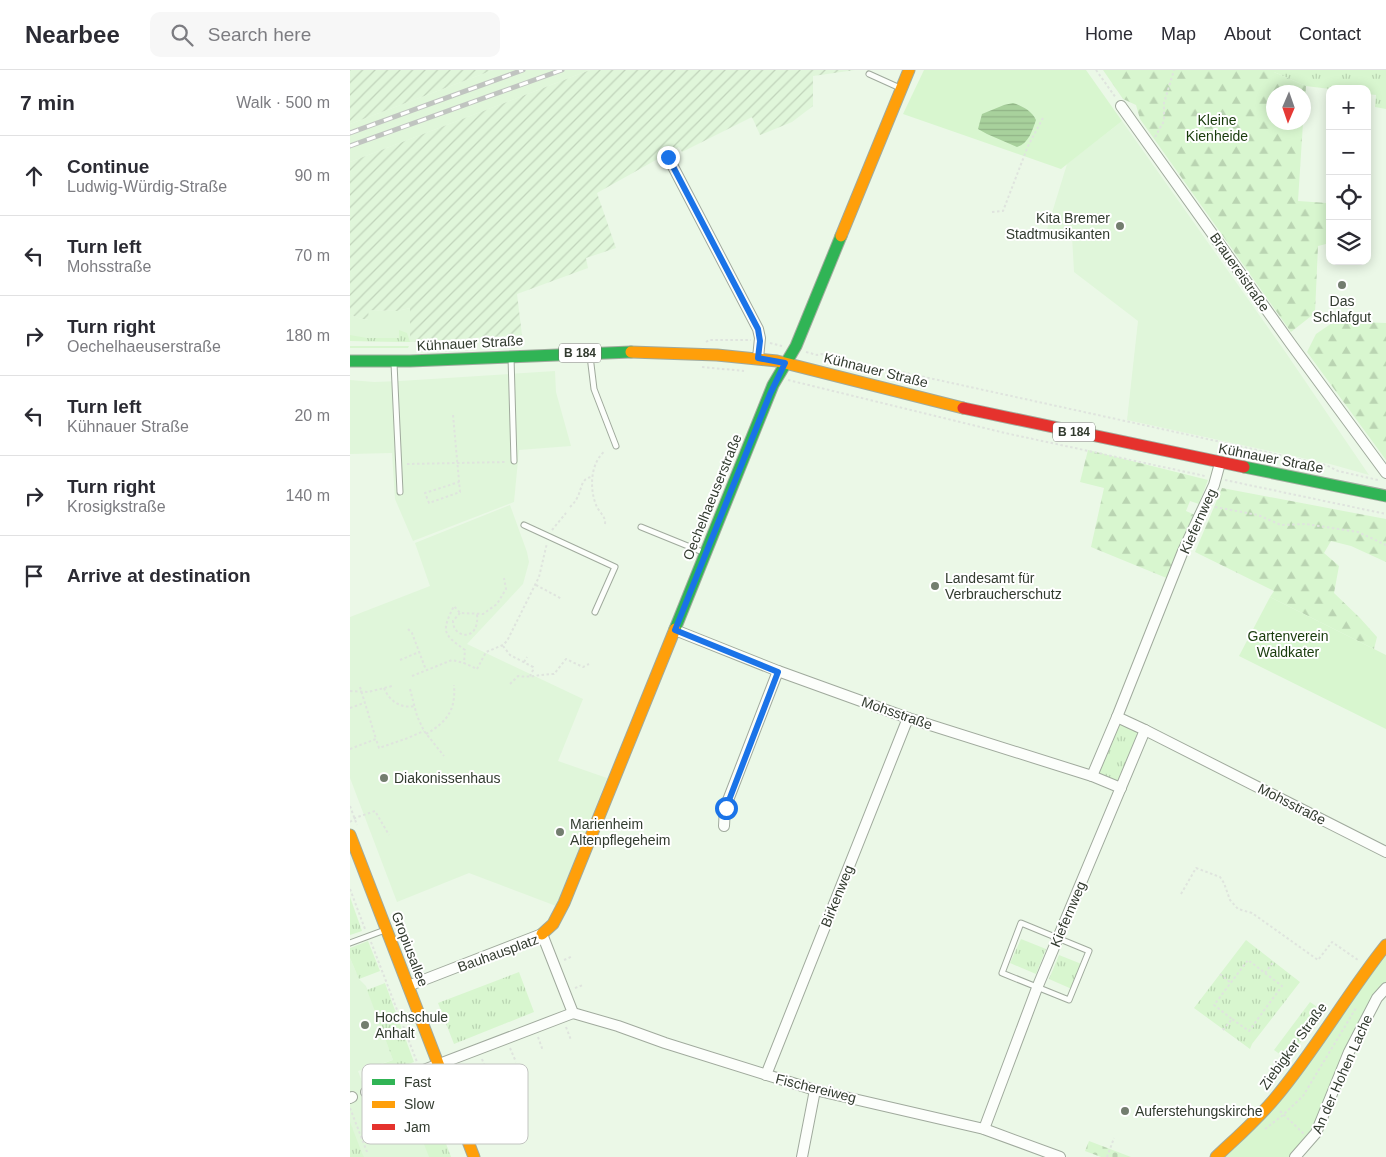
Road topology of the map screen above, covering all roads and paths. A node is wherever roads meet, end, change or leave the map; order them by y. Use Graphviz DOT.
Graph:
graph roads {
  1 [pos="908,70"];
  2 [pos="1096,70"];
  3 [pos="1174,70"];
  4 [pos="869,74"];
  5 [pos="901,88"];
  6 [pos="1122,106"];
  7 [pos="1044,116"];
  8 [pos="1150,146"];
  9 [pos="668,157"];
  10 [pos="992,212"];
  11 [pos="590,353"];
  12 [pos="511,356"];
  13 [pos="758,358"];
  14 [pos="350,361"];
  15 [pos="394,361"];
  16 [pos="785,363"];
  17 [pos="699,366"];
  18 [pos="746,370"];
  19 [pos="888,372"];
  20 [pos="779,374"];
  21 [pos="453,415"];
  22 [pos="616,446"];
  23 [pos="605,451"];
  24 [pos="514,461"];
  25 [pos="457,463"];
  26 [pos="1220,463"];
  27 [pos="398,465"];
  28 [pos="1386,473"];
  29 [pos="593,477"];
  30 [pos="1217,479"];
  31 [pos="1386,481"];
  32 [pos="459,482"];
  33 [pos="400,492"];
  34 [pos="1386,496"];
  35 [pos="1206,505"];
  36 [pos="570,508"];
  37 [pos="566,512"];
  38 [pos="1386,514"];
  39 [pos="605,524"];
  40 [pos="524,525"];
  41 [pos="641,527"];
  42 [pos="548,537"];
  43 [pos="1386,545"];
  44 [pos="706,553"];
  45 [pos="504,578"];
  46 [pos="535,585"];
  47 [pos="562,599"];
  48 [pos="595,612"];
  49 [pos="460,613"];
  50 [pos="477,614"];
  51 [pos="408,629"];
  52 [pos="675,630"];
  53 [pos="503,645"];
  54 [pos="419,652"];
  55 [pos="527,657"];
  56 [pos="400,660"];
  57 [pos="524,662"];
  58 [pos="464,663"];
  59 [pos="589,664"];
  60 [pos="426,670"];
  61 [pos="778,672"];
  62 [pos="412,676"];
  63 [pos="530,676"];
  64 [pos="510,684"];
  65 [pos="454,685"];
  66 [pos="392,686"];
  67 [pos="360,687"];
  68 [pos="384,688"];
  69 [pos="410,689"];
  70 [pos="350,692"];
  71 [pos="362,692"];
  72 [pos="364,704"];
  73 [pos="415,706"];
  74 [pos="350,708"];
  75 [pos="1117,717"];
  76 [pos="908,718"];
  77 [pos="1145,730"];
  78 [pos="424,731"];
  79 [pos="426,734"];
  80 [pos="376,739"];
  81 [pos="350,749"];
  82 [pos="444,756"];
  83 [pos="1092,776"];
  84 [pos="1121,788"];
  85 [pos="350,822"];
  86 [pos="724,826"];
  87 [pos="389,835"];
  88 [pos="350,836"];
  89 [pos="1386,852"];
  90 [pos="350,889"];
  91 [pos="1181,894"];
  92 [pos="386,929"];
  93 [pos="542,934"];
  94 [pos="368,936"];
  95 [pos="1058,937"];
  96 [pos="350,943"];
  97 [pos="1386,945"];
  98 [pos="573,956"];
  99 [pos="560,961"];
  100 [pos="1274,961"];
  101 [pos="1368,968"];
  102 [pos="1265,973"];
  103 [pos="1220,974"];
  104 [pos="1231,983"];
  105 [pos="583,985"];
  106 [pos="408,986"];
  107 [pos="1038,988"];
  108 [pos="1386,988"];
  109 [pos="570,989"];
  110 [pos="573,1013"];
  111 [pos="1232,1019"];
  112 [pos="565,1023"];
  113 [pos="1223,1030"];
  114 [pos="536,1034"];
  115 [pos="571,1040"];
  116 [pos="508,1044"];
  117 [pos="543,1051"];
  118 [pos="481,1055"];
  119 [pos="516,1062"];
  120 [pos="417,1064"];
  121 [pos="437,1064"];
  122 [pos="443,1064"];
  123 [pos="484,1064"];
  124 [pos="766,1075"];
  125 [pos="815,1090"];
  126 [pos="1272,1101"];
  127 [pos="350,1108"];
  128 [pos="984,1129"];
  129 [pos="1114,1138"];
  130 [pos="362,1139"];
  131 [pos="1312,1140"];
  132 [pos="364,1144"];
  133 [pos="469,1144"];
  134 [pos="367,1152"];
  135 [pos="474,1157"];
  136 [pos="802,1157"];
  137 [pos="1060,1157"];
  138 [pos="1107,1157"];
  139 [pos="1216,1157"];
  140 [pos="1295,1157"];
  1 -- 5 [label="main road, Oechelhaeuserstraße"];
  2 -- 6 [label="path"];
  3 -- 8 [label="path"];
  4 -- 5 [label="lane"];
  5 -- 16 [label="main road, Oechelhaeuserstraße"];
  6 -- 8 [label="street, Brauereistraße"];
  7 -- 10 [label="path"];
  8 -- 28 [label="street, Brauereistraße"];
  9 -- 13 [label="street"];
  11 -- 12 [label="main road, Kühnauer Straße / B 184"];
  11 -- 13 [label="main road, Kühnauer Straße / B 184"];
  11 -- 22 [label="lane"];
  12 -- 15 [label="main road, Kühnauer Straße / B 184"];
  12 -- 24 [label="lane"];
  13 -- 16 [label="main road, Kühnauer Straße / B 184"];
  14 -- 15 [label="main road, Kühnauer Straße / B 184"];
  15 -- 27 [label="lane"];
  16 -- 20 [label="main road, Oechelhaeuserstraße"];
  16 -- 26 [label="main road, Kühnauer Straße / B 184"];
  17 -- 18 [label="path"];
  19 -- 31 [label="path"];
  20 -- 30 [label="path"];
  20 -- 44 [label="main road, Oechelhaeuserstraße"];
  21 -- 25 [label="path"];
  23 -- 29 [label="path"];
  24 -- 25 [label="path"];
  25 -- 27 [label="path"];
  25 -- 32 [label="path"];
  26 -- 30 [label="street, Kiefernweg"];
  26 -- 34 [label="main road, Kühnauer Straße / B 184"];
  27 -- 33 [label="lane"];
  29 -- 36 [label="path"];
  29 -- 39 [label="path"];
  30 -- 35 [label="street, Kiefernweg"];
  30 -- 38 [label="path"];
  32 -- 32 [label="path"];
  35 -- 43 [label="path"];
  35 -- 75 [label="street, Kiefernweg"];
  37 -- 42 [label="path"];
  40 -- 42 [label="lane"];
  41 -- 44 [label="lane"];
  42 -- 46 [label="path"];
  42 -- 48 [label="lane"];
  44 -- 52 [label="main road, Oechelhaeuserstraße"];
  45 -- 50 [label="path"];
  46 -- 47 [label="path"];
  46 -- 53 [label="path"];
  49 -- 50 [label="path"];
  49 -- 50 [label="path"];
  49 -- 58 [label="path"];
  51 -- 54 [label="path"];
  52 -- 61 [label="street, Mohsstraße"];
  52 -- 93 [label="main road, Oechelhaeuserstraße"];
  53 -- 57 [label="path"];
  53 -- 58 [label="path"];
  54 -- 56 [label="path"];
  54 -- 60 [label="path"];
  55 -- 57 [label="path"];
  57 -- 63 [label="path"];
  58 -- 60 [label="path"];
  59 -- 63 [label="path"];
  60 -- 62 [label="path"];
  61 -- 76 [label="street, Mohsstraße"];
  61 -- 86 [label="street"];
  63 -- 64 [label="path"];
  65 -- 79 [label="path"];
  66 -- 68 [label="path"];
  67 -- 71 [label="path"];
  68 -- 71 [label="path"];
  68 -- 73 [label="path"];
  69 -- 73 [label="path"];
  70 -- 71 [label="path"];
  71 -- 72 [label="path"];
  72 -- 74 [label="path"];
  72 -- 80 [label="path"];
  73 -- 78 [label="path"];
  75 -- 77 [label="street"];
  75 -- 83 [label="street, Kiefernweg"];
  76 -- 83 [label="street, Mohsstraße"];
  76 -- 124 [label="street, Birkenweg"];
  77 -- 84 [label="street, Kiefernweg"];
  77 -- 89 [label="street, Mohsstraße"];
  78 -- 79 [label="path"];
  78 -- 80 [label="path"];
  79 -- 82 [label="path"];
  80 -- 81 [label="path"];
  83 -- 84 [label="street, Mohsstraße"];
  84 -- 95 [label="street, Kiefernweg"];
  85 -- 87 [label="path"];
  88 -- 92 [label="main road, Gropiusallee"];
  90 -- 94 [label="path"];
  91 -- 101 [label="path"];
  92 -- 94 [label="lane"];
  92 -- 106 [label="main road, Gropiusallee"];
  93 -- 106 [label="street, Bauhausplatz"];
  93 -- 110 [label="street, Bauhausplatz"];
  94 -- 96 [label="lane"];
  94 -- 120 [label="path"];
  95 -- 107 [label="street, Kiefernweg"];
  95 -- 107 [label="lane"];
  95 -- 107 [label="lane"];
  97 -- 101 [label="main road, Ziebigker Straße"];
  98 -- 99 [label="path"];
  100 -- 102 [label="path"];
  101 -- 126 [label="main road, Ziebigker Straße"];
  102 -- 104 [label="path"];
  102 -- 111 [label="path"];
  103 -- 104 [label="path"];
  104 -- 111 [label="path"];
  105 -- 109 [label="path"];
  106 -- 121 [label="main road, Gropiusallee"];
  107 -- 128 [label="street, Kiefernweg"];
  108 -- 131 [label="street, An der Hohen Lache"];
  110 -- 122 [label="street"];
  110 -- 124 [label="street, Fischereiweg"];
  111 -- 113 [label="path"];
  112 -- 115 [label="path"];
  114 -- 117 [label="path"];
  116 -- 119 [label="path"];
  118 -- 123 [label="path"];
  124 -- 125 [label="street, Fischereiweg"];
  125 -- 128 [label="street, Fischereiweg"];
  125 -- 136 [label="street"];
  126 -- 131 [label="path"];
  126 -- 139 [label="main road, Ziebigker Straße"];
  127 -- 130 [label="path"];
  128 -- 137 [label="street, Fischereiweg"];
  129 -- 138 [label="path"];
  131 -- 140 [label="street, An der Hohen Lache"];
  132 -- 134 [label="path"];
  133 -- 135 [label="main road, Gropiusallee"];
}
